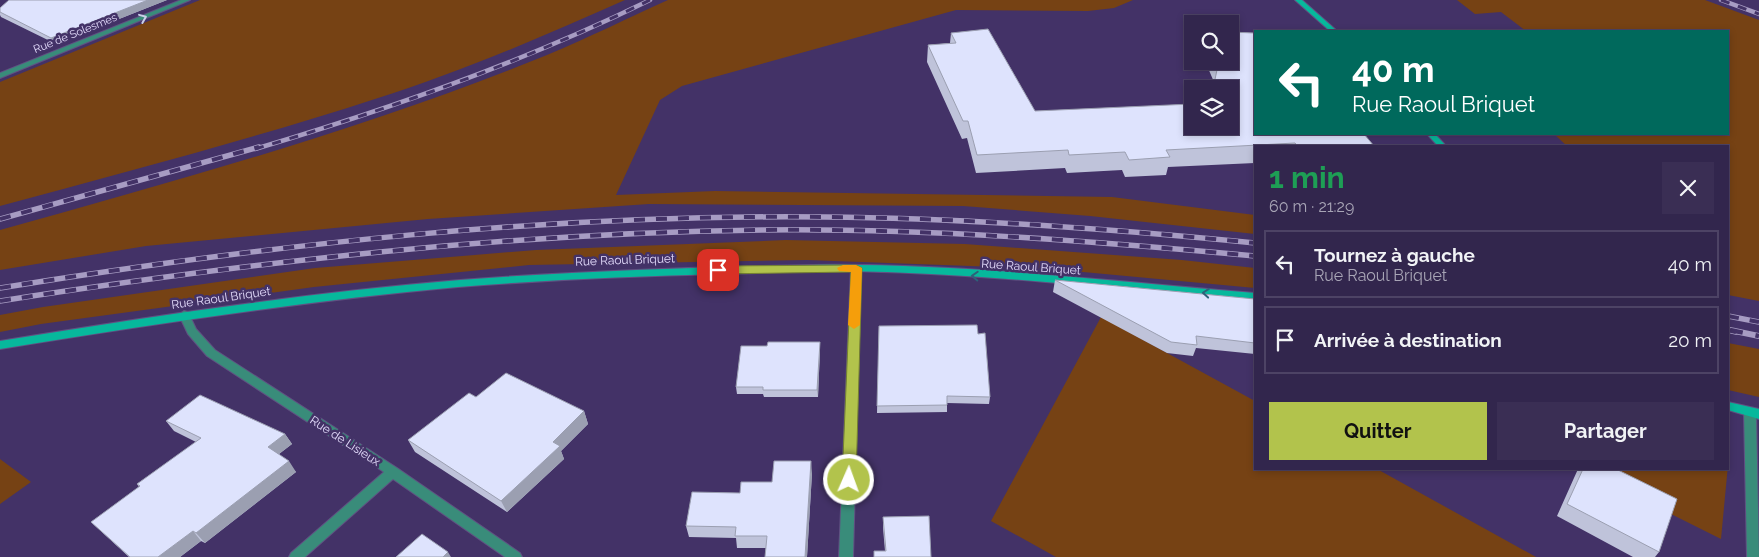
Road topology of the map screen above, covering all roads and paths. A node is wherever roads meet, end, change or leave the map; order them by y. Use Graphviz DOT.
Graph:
graph roads {
  1 [pos="187,0"];
  2 [pos="1298,0"];
  3 [pos="1333,30"];
  4 [pos="0,76"];
  5 [pos="1432,135"];
  6 [pos="1441,145"];
  7 [pos="856,268"];
  8 [pos="1254,297"];
  9 [pos="184,316"];
  10 [pos="0,345"];
  11 [pos="1729,406"];
  12 [pos="1755,413"];
  13 [pos="393,472"];
  14 [pos="296,557"];
  15 [pos="515,557"];
  16 [pos="846,557"];
  17 [pos="1754,557"];
  4 -- 1 [label="street, Rue de Solesmes, one-way"];
  2 -- 3 [label="street"];
  5 -- 6 [label="street"];
  8 -- 7 [label="street, Rue Raoul Briquet, one-way"];
  7 -- 9 [label="street, Rue Raoul Briquet"];
  7 -- 16 [label="street"];
  9 -- 10 [label="street, Rue Raoul Briquet"];
  9 -- 13 [label="street, Rue de Lisieux"];
  11 -- 12 [label="street"];
  12 -- 17 [label="street"];
  13 -- 14 [label="street"];
  13 -- 15 [label="street, Rue de Lisieux"];
}
